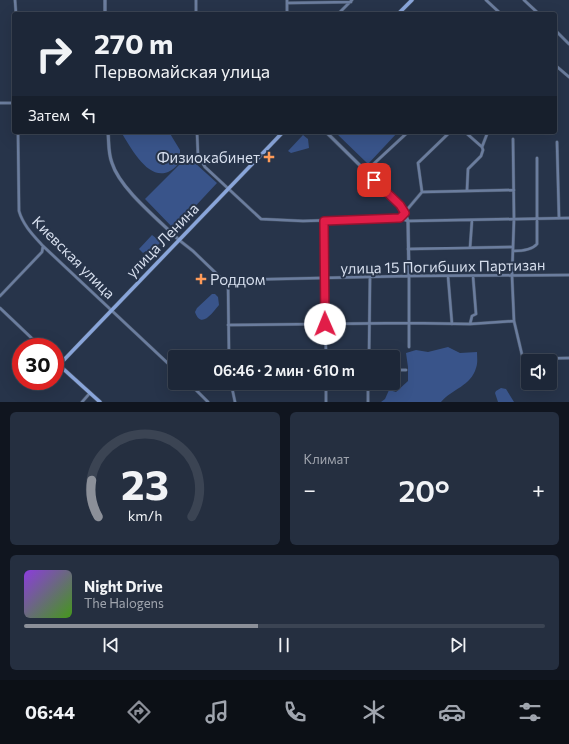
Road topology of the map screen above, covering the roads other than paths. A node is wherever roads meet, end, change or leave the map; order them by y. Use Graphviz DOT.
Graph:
graph roads {
  1 [pos="15,0"];
  2 [pos="105,0"];
  3 [pos="196,0"];
  4 [pos="412,0"];
  5 [pos="486,0"];
  6 [pos="524,0"];
  7 [pos="352,1"];
  8 [pos="287,2"];
  9 [pos="16,12"];
  10 [pos="105,12"];
  11 [pos="196,12"];
  12 [pos="340,12"];
  13 [pos="400,12"];
  14 [pos="499,12"];
  15 [pos="536,12"];
  16 [pos="557,32"];
  17 [pos="569,44"];
  18 [pos="559,69"];
  19 [pos="569,77"];
  20 [pos="0,103"];
  21 [pos="12,103"];
  22 [pos="18,134"];
  23 [pos="108,134"];
  24 [pos="197,134"];
  25 [pos="281,134"];
  26 [pos="328,134"];
  27 [pos="406,134"];
  28 [pos="448,134"];
  29 [pos="467,134"];
  30 [pos="487,134"];
  31 [pos="513,138"];
  32 [pos="557,142"];
  33 [pos="482,147"];
  34 [pos="538,158"];
  35 [pos="366,171"];
  36 [pos="228,189"];
  37 [pos="468,190"];
  38 [pos="514,190"];
  39 [pos="422,192"];
  40 [pos="405,213"];
  41 [pos="400,218"];
  42 [pos="559,218"];
  43 [pos="569,218"];
  44 [pos="514,219"];
  45 [pos="538,219"];
  46 [pos="472,220"];
  47 [pos="324,221"];
  48 [pos="408,221"];
  49 [pos="179,240"];
  50 [pos="43,246"];
  51 [pos="513,247"];
  52 [pos="470,248"];
  53 [pos="408,249"];
  54 [pos="513,251"];
  55 [pos="569,275"];
  56 [pos="409,276"];
  57 [pos="448,276"];
  58 [pos="473,276"];
  59 [pos="512,276"];
  60 [pos="370,277"];
  61 [pos="324,278"];
  62 [pos="228,280"];
  63 [pos="0,296"];
  64 [pos="0,308"];
  65 [pos="112,310"];
  66 [pos="514,321"];
  67 [pos="369,323"];
  68 [pos="408,323"];
  69 [pos="325,324"];
  70 [pos="452,324"];
  71 [pos="470,324"];
  72 [pos="228,325"];
  73 [pos="32,338"];
  74 [pos="409,347"];
  75 [pos="229,350"];
  76 [pos="326,350"];
  77 [pos="369,350"];
  78 [pos="569,358"];
  79 [pos="64,360"];
  80 [pos="168,363"];
  81 [pos="64,370"];
  82 [pos="400,370"];
  83 [pos="406,370"];
  84 [pos="196,390"];
  85 [pos="232,390"];
  86 [pos="326,390"];
  87 [pos="368,390"];
  88 [pos="90,393"];
  89 [pos="82,402"];
  90 [pos="100,402"];
  91 [pos="208,402"];
  92 [pos="235,402"];
  93 [pos="326,402"];
  94 [pos="368,402"];
  1 -- 9 [label="street"];
  2 -- 10 [label="street"];
  3 -- 11 [label="street"];
  4 -- 13 [label="main road"];
  5 -- 14 [label="street"];
  6 -- 15 [label="street"];
  7 -- 8 [label="street"];
  7 -- 12 [label="street"];
  16 -- 17 [label="street"];
  18 -- 19 [label="street"];
  20 -- 21 [label="street"];
  22 -- 50 [label="street, Киевская улица"];
  23 -- 49 [label="street"];
  24 -- 36 [label="street"];
  25 -- 36 [label="main road, улица Ленина"];
  26 -- 35 [label="street"];
  27 -- 35 [label="street"];
  28 -- 39 [label="street"];
  29 -- 33 [label="street"];
  30 -- 33 [label="street"];
  31 -- 38 [label="street"];
  32 -- 42 [label="street"];
  33 -- 37 [label="street"];
  34 -- 45 [label="street"];
  35 -- 40 [label="street"];
  36 -- 47 [label="street"];
  36 -- 49 [label="main road, улица Ленина"];
  37 -- 38 [label="street"];
  37 -- 39 [label="street"];
  38 -- 44 [label="street"];
  39 -- 40 [label="street"];
  40 -- 41 [label="street"];
  40 -- 48 [label="street"];
  41 -- 47 [label="street"];
  41 -- 48 [label="street"];
  42 -- 43 [label="street"];
  42 -- 45 [label="street"];
  44 -- 45 [label="street"];
  44 -- 46 [label="street"];
  44 -- 51 [label="street"];
  45 -- 54 [label="street"];
  46 -- 48 [label="street"];
  46 -- 52 [label="street"];
  47 -- 61 [label="street"];
  48 -- 53 [label="street"];
  49 -- 62 [label="street"];
  49 -- 65 [label="main road, улица Ленина"];
  50 -- 63 [label="street"];
  50 -- 65 [label="street, Киевская улица"];
  51 -- 52 [label="street"];
  51 -- 54 [label="street"];
  52 -- 53 [label="street"];
  53 -- 56 [label="street"];
  54 -- 59 [label="street"];
  55 -- 59 [label="street, улица 15 Погибших Партизан"];
  56 -- 57 [label="street, улица 15 Погибших Партизан"];
  56 -- 60 [label="street, улица 15 Погибших Партизан"];
  56 -- 68 [label="street"];
  57 -- 58 [label="street, улица 15 Погибших Партизан"];
  57 -- 70 [label="street"];
  58 -- 59 [label="street, улица 15 Погибших Партизан"];
  58 -- 71 [label="street"];
  59 -- 66 [label="street"];
  60 -- 61 [label="street, улица 15 Погибших Партизан"];
  60 -- 67 [label="street"];
  61 -- 62 [label="street, улица 15 Погибших Партизан"];
  61 -- 69 [label="street"];
  62 -- 72 [label="street"];
  64 -- 73 [label="street"];
  65 -- 79 [label="main road, улица Ленина"];
  65 -- 80 [label="street, Киевская улица"];
  66 -- 71 [label="street"];
  66 -- 78 [label="street"];
  67 -- 68 [label="street"];
  67 -- 69 [label="street"];
  67 -- 77 [label="street"];
  68 -- 70 [label="street"];
  68 -- 74 [label="street"];
  69 -- 72 [label="street"];
  69 -- 76 [label="street"];
  70 -- 71 [label="street"];
  72 -- 75 [label="street"];
  81 -- 88 [label="main road"];
  82 -- 83 [label="street"];
  84 -- 91 [label="street"];
  85 -- 92 [label="street"];
  86 -- 93 [label="street"];
  87 -- 94 [label="street"];
  88 -- 89 [label="street"];
  88 -- 90 [label="main road"];
}
